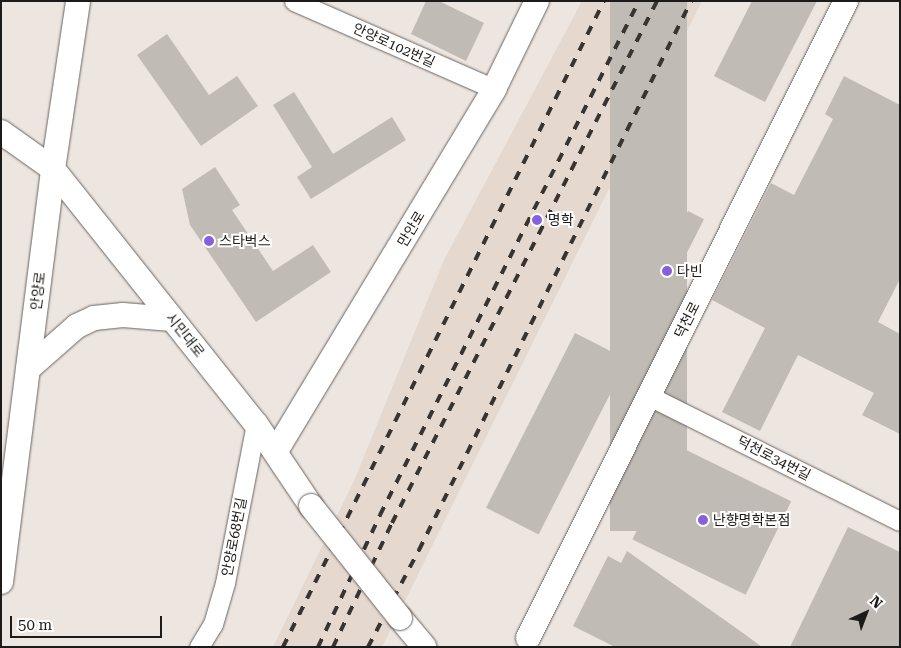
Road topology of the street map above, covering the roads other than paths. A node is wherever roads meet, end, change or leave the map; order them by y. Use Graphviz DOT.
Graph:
graph roads {
  1 [pos="78,1"];
  2 [pos="294,1"];
  3 [pos="537,1"];
  4 [pos="846,1"];
  5 [pos="494,89"];
  6 [pos="1,132"];
  7 [pos="53,169"];
  8 [pos="172,319"];
  9 [pos="28,369"];
  10 [pos="649,396"];
  11 [pos="256,424"];
  12 [pos="276,451"];
  13 [pos="900,521"];
  14 [pos="1,582"];
  15 [pos="528,638"];
  16 [pos="199,647"];
  17 [pos="424,647"];
  1 -- 7 [label="street, 안양로"];
  2 -- 5 [label="street, 안양로102번길"];
  3 -- 5 [label="street, 만안로"];
  4 -- 10 [label="street, 덕천로"];
  5 -- 12 [label="street, 만안로"];
  6 -- 7 [label="street, 시민대로"];
  7 -- 8 [label="street, 시민대로"];
  7 -- 9 [label="street, 안양로"];
  8 -- 9 [label="street"];
  8 -- 11 [label="street, 시민대로"];
  9 -- 14 [label="street, 안양로"];
  10 -- 13 [label="street, 덕천로34번길"];
  10 -- 15 [label="street, 덕천로"];
  11 -- 12 [label="street, 시민대로"];
  11 -- 16 [label="street, 안양로68번길"];
  12 -- 17 [label="street, 시민대로, bridge"];
}
